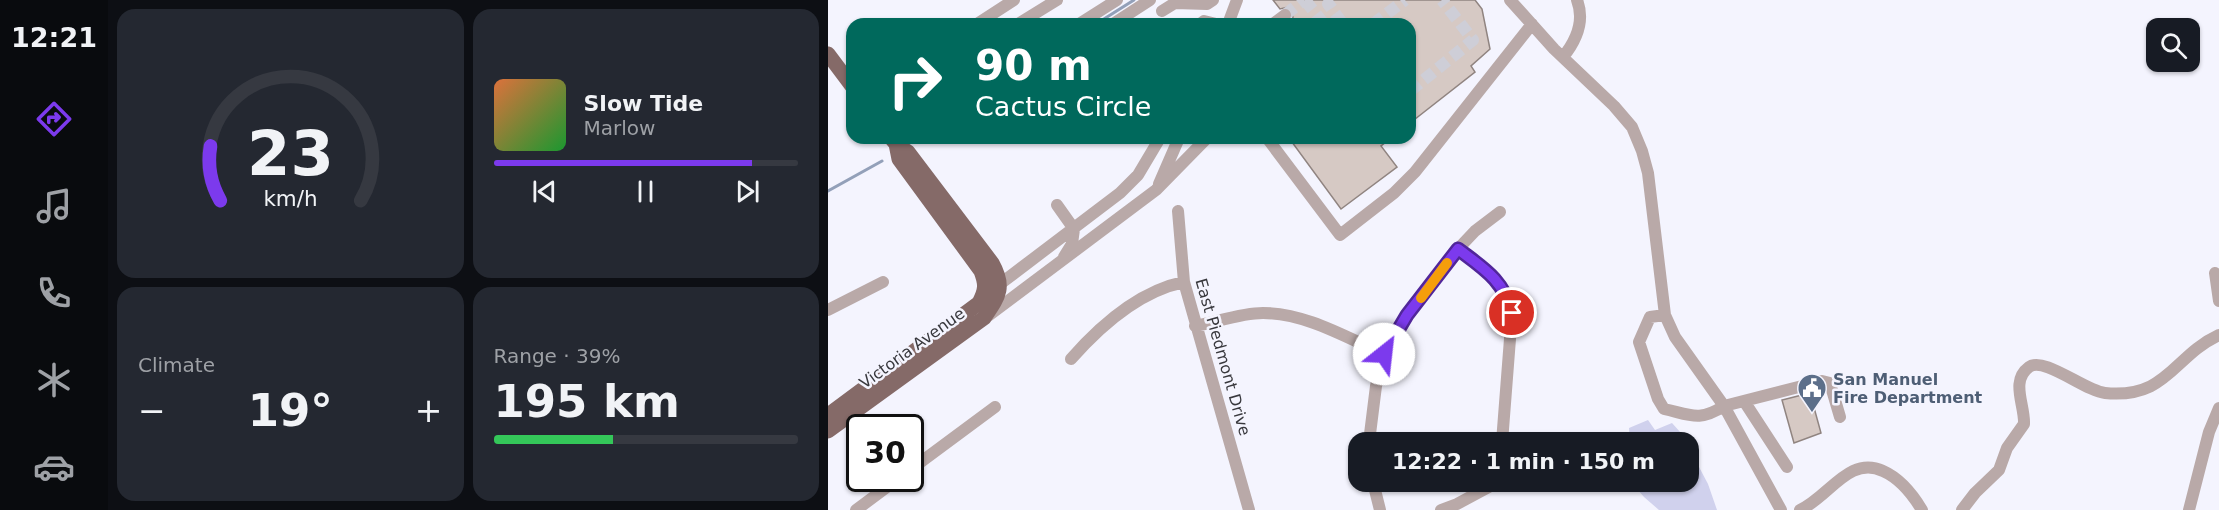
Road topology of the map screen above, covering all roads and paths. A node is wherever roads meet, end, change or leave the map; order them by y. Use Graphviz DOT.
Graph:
graph roads {
  1 [pos="1014,0"];
  2 [pos="1058,0"];
  3 [pos="1117,0"];
  4 [pos="1150,0"];
  5 [pos="1213,0"];
  6 [pos="1230,0"];
  7 [pos="1237,0"];
  8 [pos="1510,0"];
  9 [pos="1577,0"];
  10 [pos="1162,11"];
  11 [pos="1285,15"];
  12 [pos="986,18"];
  13 [pos="1028,18"];
  14 [pos="1038,18"];
  15 [pos="1088,18"];
  16 [pos="1122,18"];
  17 [pos="1230,18"];
  18 [pos="1230,18"];
  19 [pos="1281,18"];
  20 [pos="1532,24"];
  21 [pos="828,54"];
  22 [pos="1563,57"];
  23 [pos="846,78"];
  24 [pos="894,144"];
  25 [pos="1156,144"];
  26 [pos="1176,144"];
  27 [pos="1201,144"];
  28 [pos="1272,144"];
  29 [pos="1156,190"];
  30 [pos="1061,203"];
  31 [pos="1178,211"];
  32 [pos="1500,212"];
  33 [pos="1073,226"];
  34 [pos="1458,249"];
  35 [pos="1062,261"];
  36 [pos="2215,273"];
  37 [pos="995,281"];
  38 [pos="883,282"];
  39 [pos="1184,282"];
  40 [pos="2219,301"];
  41 [pos="828,310"];
  42 [pos="1665,315"];
  43 [pos="984,318"];
  44 [pos="1195,326"];
  45 [pos="2219,334"];
  46 [pos="1384,354"];
  47 [pos="1071,359"];
  48 [pos="1744,401"];
  49 [pos="1724,406"];
  50 [pos="995,407"];
  51 [pos="2219,408"];
  52 [pos="828,415"];
  53 [pos="1840,417"];
  54 [pos="828,431"];
  55 [pos="1370,432"];
  56 [pos="1503,432"];
  57 [pos="924,460"];
  58 [pos="1787,467"];
  59 [pos="880,492"];
  60 [pos="1376,492"];
  61 [pos="1479,492"];
  62 [pos="856,510"];
  63 [pos="1249,510"];
  64 [pos="1380,510"];
  65 [pos="1441,510"];
  66 [pos="1781,510"];
  67 [pos="1800,510"];
  68 [pos="1922,510"];
  69 [pos="1962,510"];
  70 [pos="2189,510"];
  1 -- 12 [label="street"];
  2 -- 13 [label="street"];
  2 -- 14 [label="street"];
  3 -- 15 [label="street"];
  4 -- 16 [label="street"];
  5 -- 10 [label="street"];
  6 -- 17 [label="street"];
  7 -- 18 [label="street"];
  8 -- 20 [label="street"];
  9 -- 22 [label="street"];
  11 -- 19 [label="street"];
  20 -- 22 [label="street"];
  20 -- 28 [label="street"];
  21 -- 23 [label="main road"];
  22 -- 42 [label="street"];
  24 -- 37 [label="main road"];
  25 -- 33 [label="street"];
  26 -- 29 [label="street"];
  27 -- 29 [label="street, Victoria Avenue"];
  29 -- 35 [label="street, Victoria Avenue"];
  30 -- 33 [label="street"];
  31 -- 39 [label="street, East Piedmont Drive"];
  32 -- 34 [label="street"];
  33 -- 35 [label="street"];
  33 -- 37 [label="street"];
  34 -- 46 [label="street"];
  34 -- 56 [label="street"];
  35 -- 43 [label="street, Victoria Avenue"];
  36 -- 40 [label="street"];
  37 -- 43 [label="main road"];
  37 -- 52 [label="main road, Victoria Avenue"];
  38 -- 41 [label="street"];
  39 -- 44 [label="street, East Piedmont Drive"];
  39 -- 47 [label="street"];
  42 -- 49 [label="street"];
  42 -- 49 [label="street"];
  43 -- 54 [label="main road, Victoria Avenue"];
  44 -- 46 [label="street"];
  44 -- 63 [label="street, East Piedmont Drive"];
  45 -- 69 [label="street"];
  46 -- 55 [label="street"];
  48 -- 49 [label="street"];
  48 -- 53 [label="street"];
  48 -- 58 [label="street"];
  49 -- 66 [label="street"];
  50 -- 57 [label="street"];
  51 -- 70 [label="street"];
  59 -- 62 [label="street"];
  60 -- 64 [label="street"];
  61 -- 65 [label="street"];
  67 -- 68 [label="street"];
}
